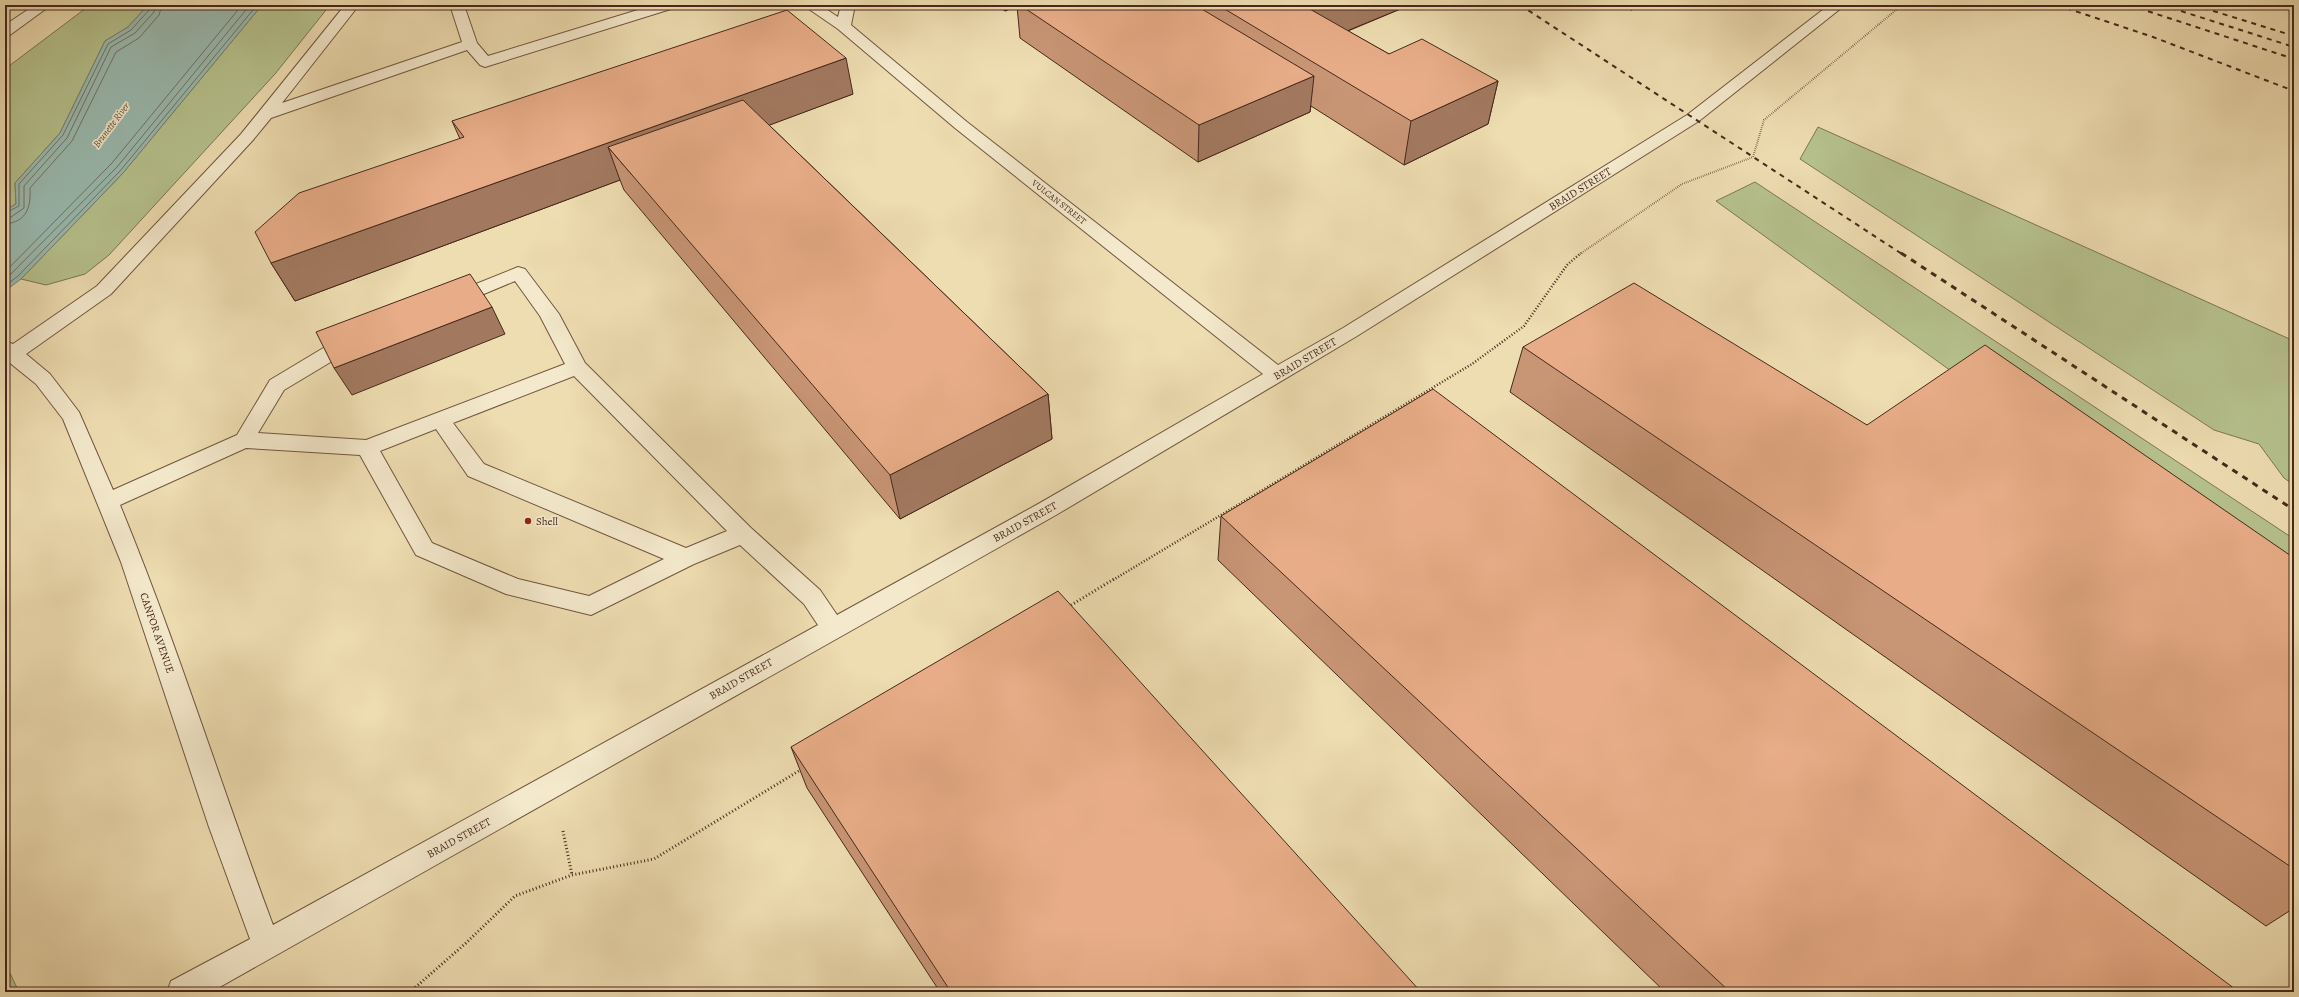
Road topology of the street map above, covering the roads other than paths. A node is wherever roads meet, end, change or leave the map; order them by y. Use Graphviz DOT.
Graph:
graph roads {
  1 [pos="44,5"];
  2 [pos="352,5"];
  3 [pos="460,5"];
  4 [pos="669,5"];
  5 [pos="810,5"];
  6 [pos="848,5"];
  7 [pos="1838,5"];
  8 [pos="843,26"];
  9 [pos="5,32"];
  10 [pos="470,44"];
  11 [pos="266,114"];
  12 [pos="438,306"];
  13 [pos="373,334"];
  14 [pos="9,351"];
  15 [pos="577,367"];
  16 [pos="1277,375"];
  17 [pos="441,421"];
  18 [pos="244,440"];
  19 [pos="367,448"];
  20 [pos="107,502"];
  21 [pos="743,534"];
  22 [pos="686,558"];
  23 [pos="832,628"];
  24 [pos="266,944"];
  25 [pos="182,992"];
  1 -- 9 [label="street"];
  2 -- 11 [label="street"];
  3 -- 10 [label="street"];
  4 -- 10 [label="street"];
  5 -- 8 [label="street, VULCAN STREET"];
  6 -- 8 [label="street"];
  7 -- 16 [label="street, BRAID STREET"];
  8 -- 16 [label="street, VULCAN STREET"];
  10 -- 11 [label="street"];
  11 -- 14 [label="street"];
  12 -- 15 [label="street"];
  13 -- 18 [label="street"];
  14 -- 20 [label="street, CANFOR AVENUE"];
  15 -- 17 [label="street"];
  15 -- 21 [label="street"];
  16 -- 23 [label="street, BRAID STREET"];
  17 -- 19 [label="street"];
  17 -- 22 [label="street"];
  18 -- 19 [label="street"];
  18 -- 20 [label="street"];
  19 -- 22 [label="street"];
  20 -- 24 [label="street, CANFOR AVENUE"];
  21 -- 22 [label="street"];
  21 -- 23 [label="street"];
  23 -- 24 [label="street, BRAID STREET"];
  24 -- 25 [label="street, BRAID STREET"];
}
